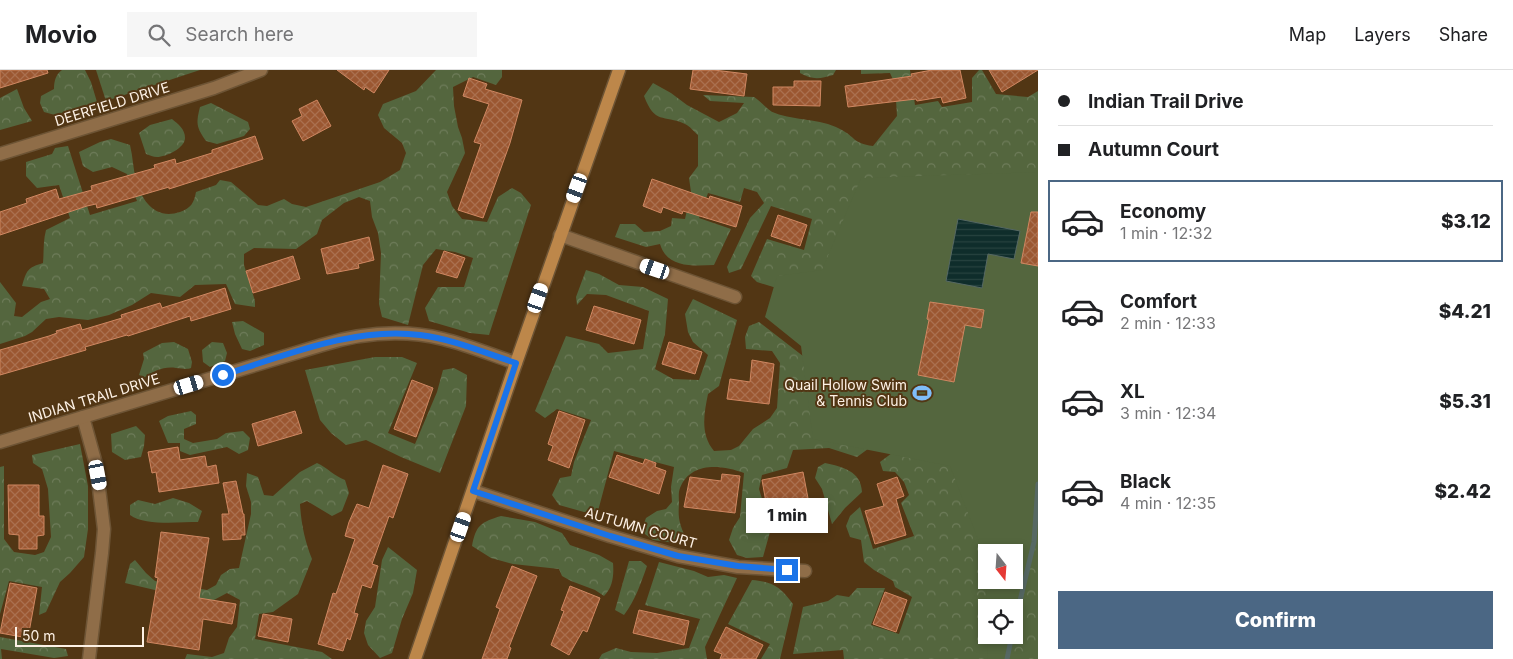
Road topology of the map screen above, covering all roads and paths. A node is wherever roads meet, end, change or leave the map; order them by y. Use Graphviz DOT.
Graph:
graph roads {
  1 [pos="261,70"];
  2 [pos="619,70"];
  3 [pos="0,154"];
  4 [pos="560,235"];
  5 [pos="735,297"];
  6 [pos="516,363"];
  7 [pos="83,417"];
  8 [pos="0,442"];
  9 [pos="473,491"];
  10 [pos="805,571"];
  11 [pos="89,659"];
  12 [pos="415,659"];
  1 -- 3 [label="street, DEERFIELD DRIVE"];
  2 -- 4 [label="street"];
  4 -- 5 [label="street"];
  4 -- 6 [label="street"];
  6 -- 7 [label="street, INDIAN TRAIL DRIVE"];
  6 -- 9 [label="street"];
  7 -- 8 [label="street, INDIAN TRAIL DRIVE"];
  7 -- 11 [label="street"];
  9 -- 10 [label="street, AUTUMN COURT"];
  9 -- 12 [label="street"];
}
